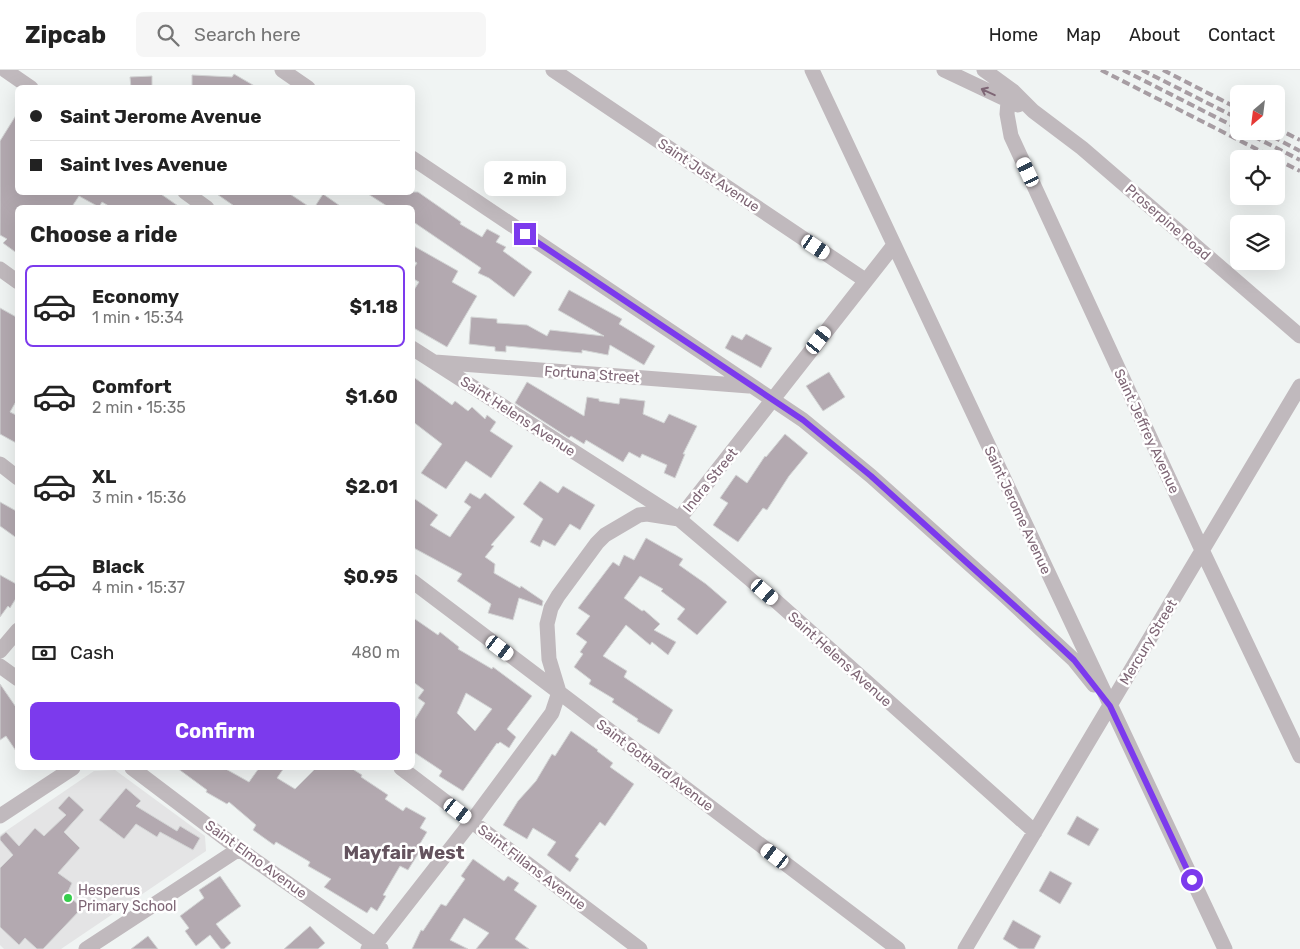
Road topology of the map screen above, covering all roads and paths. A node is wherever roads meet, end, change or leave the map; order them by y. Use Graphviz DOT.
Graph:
graph roads {
  1 [pos="6,70"];
  2 [pos="282,70"];
  3 [pos="553,70"];
  4 [pos="812,70"];
  5 [pos="944,70"];
  6 [pos="984,70"];
  7 [pos="27,85"];
  8 [pos="304,85"];
  9 [pos="1008,101"];
  10 [pos="1033,111"];
  11 [pos="415,160"];
  12 [pos="189,195"];
  13 [pos="203,205"];
  14 [pos="894,245"];
  15 [pos="0,269"];
  16 [pos="15,280"];
  17 [pos="865,280"];
  18 [pos="1300,336"];
  19 [pos="415,351"];
  20 [pos="434,362"];
  21 [pos="751,386"];
  22 [pos="1300,388"];
  23 [pos="773,400"];
  24 [pos="0,464"];
  25 [pos="15,476"];
  26 [pos="679,519"];
  27 [pos="1202,550"];
  28 [pos="415,583"];
  29 [pos="15,634"];
  30 [pos="0,652"];
  31 [pos="0,666"];
  32 [pos="15,677"];
  33 [pos="559,692"];
  34 [pos="1110,706"];
  35 [pos="1300,756"];
  36 [pos="70,770"];
  37 [pos="135,770"];
  38 [pos="404,770"];
  39 [pos="0,816"];
  40 [pos="472,822"];
  41 [pos="1035,832"];
  42 [pos="239,849"];
  43 [pos="376,948"];
  44 [pos="86,949"];
  45 [pos="640,949"];
  46 [pos="898,949"];
  47 [pos="965,949"];
  48 [pos="1225,949"];
  1 -- 7 [label="street"];
  2 -- 8 [label="street"];
  3 -- 17 [label="street, Saint Just Avenue"];
  4 -- 14 [label="street, Saint Jerome Avenue"];
  9 -- 5 [label="street, Proserpine Road, one-way"];
  6 -- 10 [label="street, Proserpine Road"];
  9 -- 10 [label="street, Proserpine Road"];
  9 -- 27 [label="street, Saint Jeffrey Avenue"];
  10 -- 18 [label="street, Proserpine Road"];
  11 -- 21 [label="street"];
  12 -- 13 [label="street"];
  14 -- 17 [label="street, Indra Street"];
  14 -- 34 [label="street, Saint Jerome Avenue"];
  15 -- 16 [label="street"];
  17 -- 23 [label="street, Indra Street"];
  19 -- 20 [label="street, Saint Helens Avenue"];
  20 -- 21 [label="street, Fortuna Street"];
  20 -- 26 [label="street, Saint Helens Avenue"];
  21 -- 23 [label="street"];
  22 -- 27 [label="street, Mercury Street"];
  23 -- 26 [label="street, Indra Street"];
  23 -- 34 [label="street"];
  24 -- 25 [label="street"];
  26 -- 33 [label="street, Indra Street"];
  26 -- 41 [label="street, Saint Helens Avenue"];
  27 -- 34 [label="street, Mercury Street"];
  27 -- 35 [label="street, Saint Jeffrey Avenue"];
  28 -- 33 [label="street, Saint Gothard Avenue"];
  29 -- 30 [label="street"];
  31 -- 32 [label="street"];
  33 -- 40 [label="street"];
  33 -- 46 [label="street, Saint Gothard Avenue"];
  34 -- 41 [label="street, Mercury Street"];
  34 -- 48 [label="street, Saint Jerome Avenue"];
  36 -- 39 [label="street"];
  37 -- 42 [label="street, Saint Elmo Avenue"];
  38 -- 40 [label="street, Saint Fillans Avenue"];
  40 -- 43 [label="street"];
  40 -- 45 [label="street, Saint Fillans Avenue"];
  41 -- 47 [label="street, Mercury Street"];
  42 -- 43 [label="street, Saint Elmo Avenue"];
  42 -- 44 [label="street"];
}
